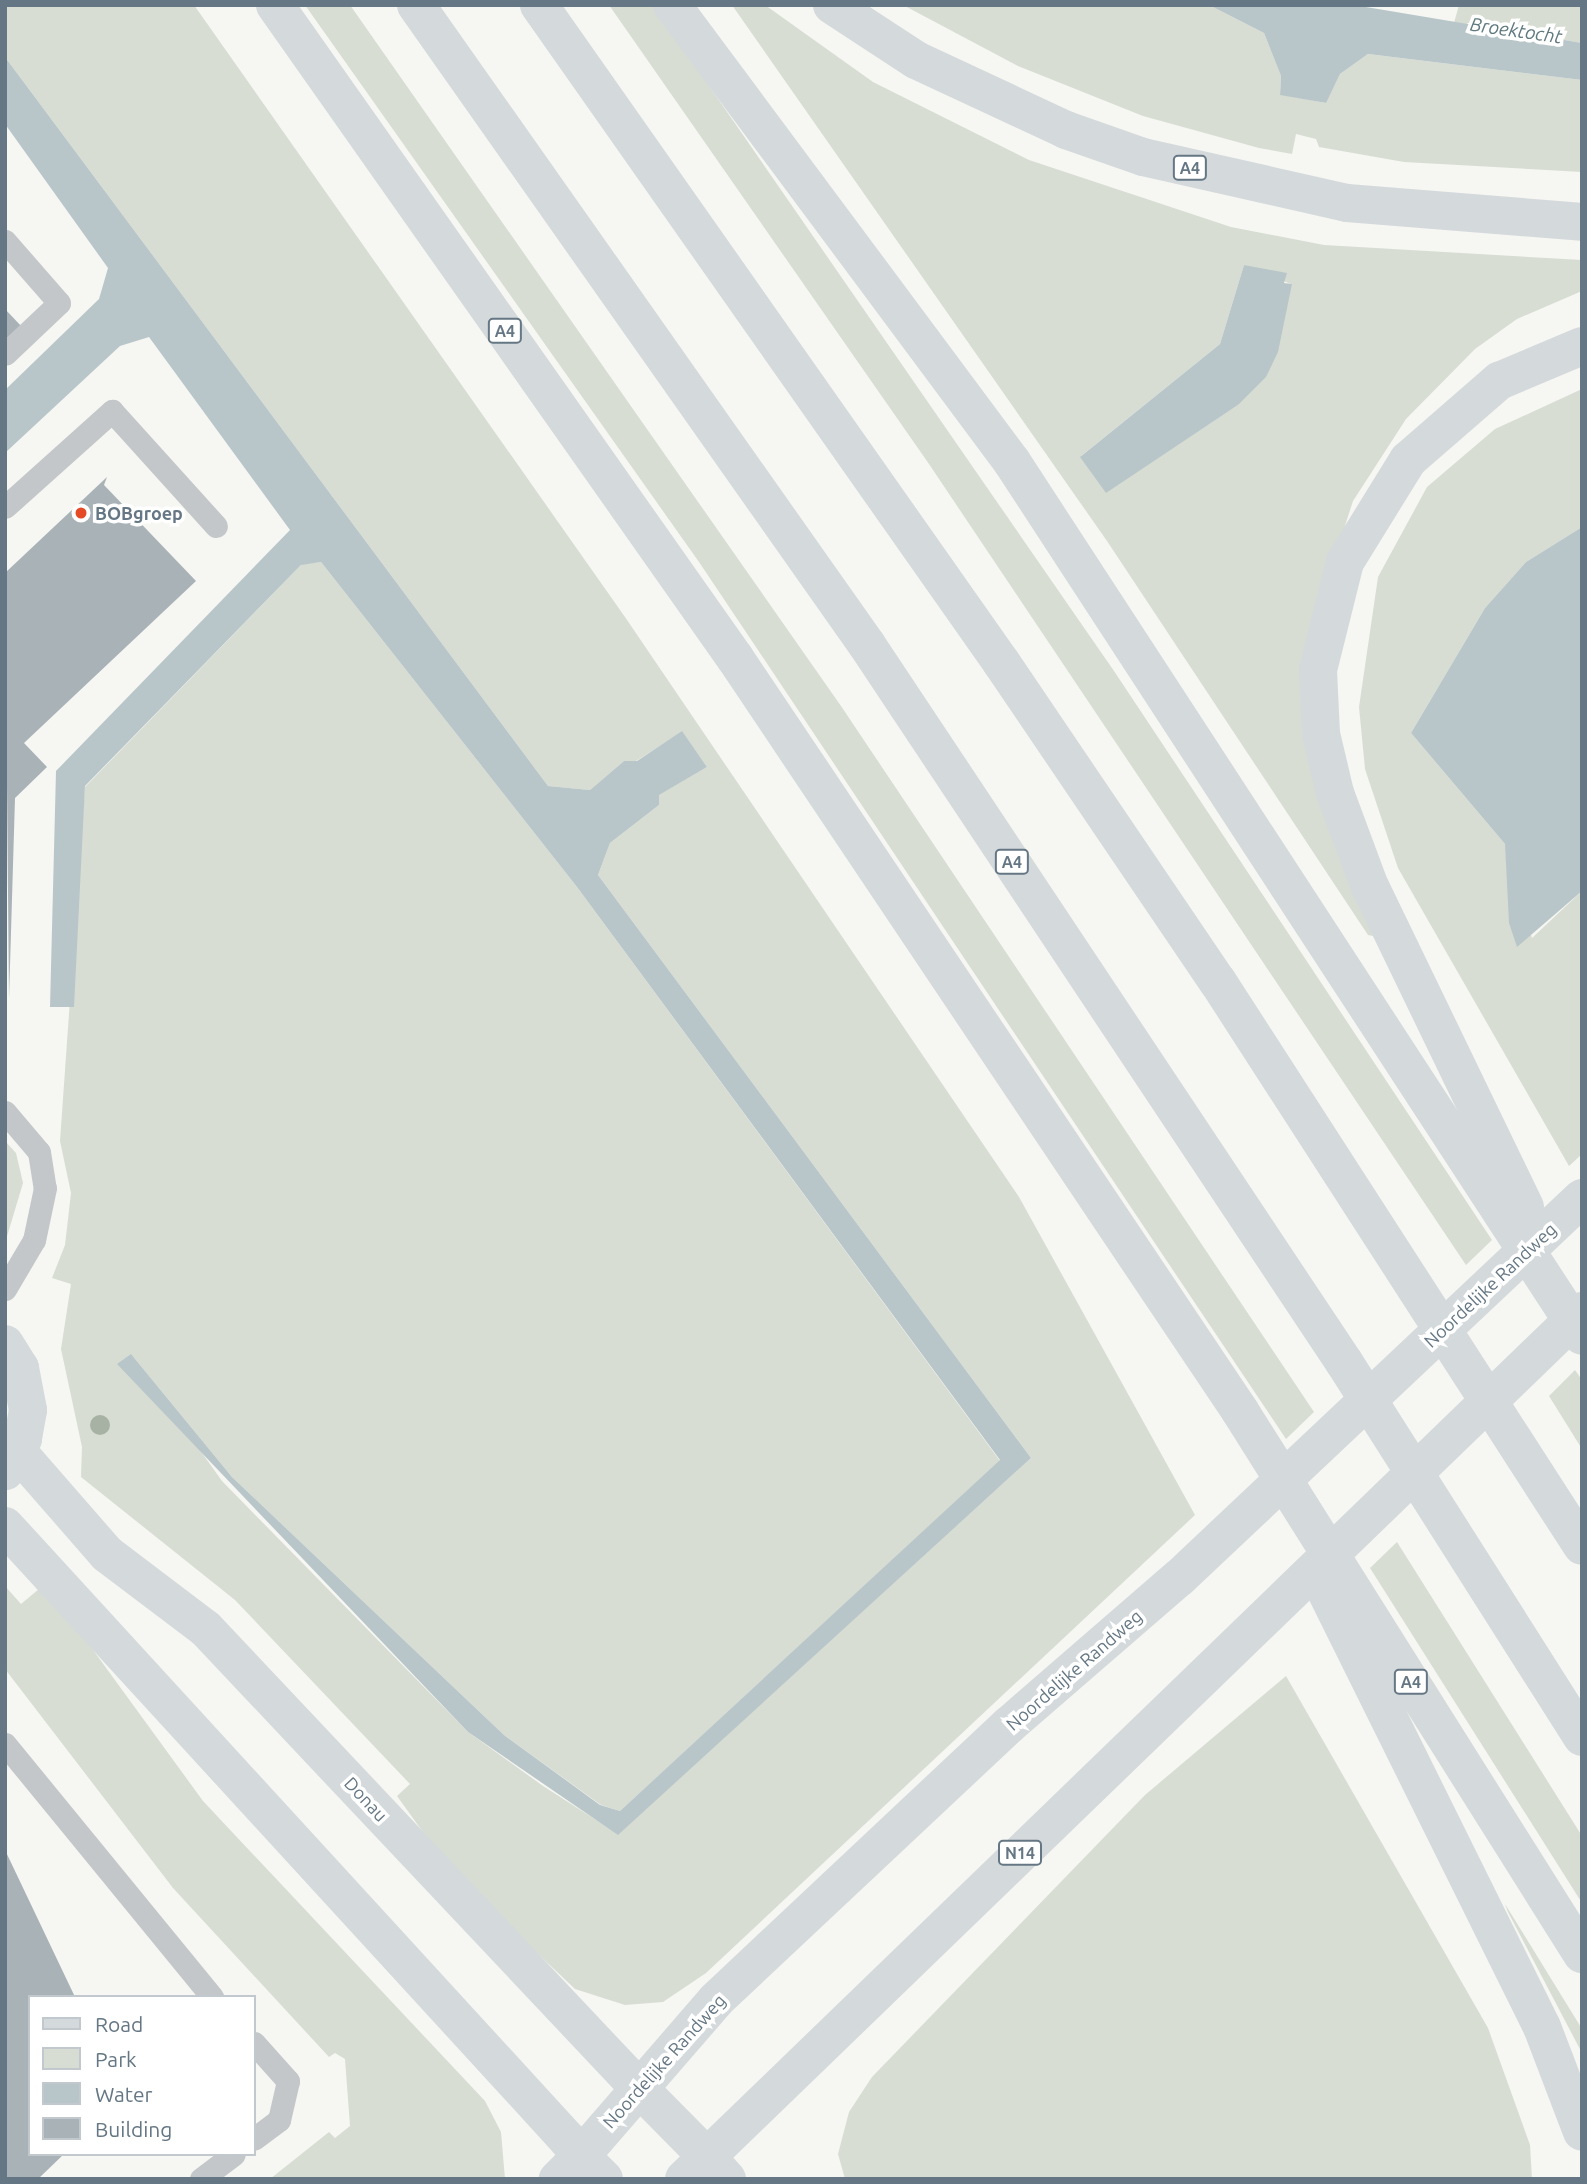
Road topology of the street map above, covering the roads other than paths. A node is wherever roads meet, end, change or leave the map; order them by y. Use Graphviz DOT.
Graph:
graph roads {
  1 [pos="275,5"];
  2 [pos="416,5"];
  3 [pos="539,5"];
  4 [pos="672,5"];
  5 [pos="832,5"];
  6 [pos="1582,222"];
  7 [pos="5,241"];
  8 [pos="1582,346"];
  9 [pos="5,354"];
  10 [pos="5,507"];
  11 [pos="216,526"];
  12 [pos="5,1112"];
  13 [pos="1582,1198"];
  14 [pos="5,1289"];
  15 [pos="1582,1311"];
  16 [pos="1582,1329"];
  17 [pos="1582,1336"];
  18 [pos="5,1344"];
  19 [pos="1240,1411"];
  20 [pos="12,1461"];
  21 [pos="5,1526"];
  22 [pos="1582,1546"];
  23 [pos="1582,1737"];
  24 [pos="5,1744"];
  25 [pos="1582,1954"];
  26 [pos="210,1995"];
  27 [pos="256,2045"];
  28 [pos="637,2086"];
  29 [pos="1582,2132"];
  30 [pos="256,2137"];
  31 [pos="231,2156"];
  32 [pos="581,2171"];
  33 [pos="706,2171"];
  34 [pos="201,2179"];
  1 -- 19 [label="main road, A4"];
  2 -- 23 [label="main road, A4"];
  3 -- 22 [label="main road"];
  4 -- 17 [label="main road"];
  5 -- 6 [label="main road, A4"];
  7 -- 9 [label="lane"];
  8 -- 16 [label="main road"];
  10 -- 11 [label="lane"];
  12 -- 14 [label="lane"];
  13 -- 28 [label="main road, Noordelijke Randweg"];
  15 -- 33 [label="main road, N14"];
  18 -- 20 [label="main road"];
  19 -- 25 [label="main road, A4"];
  19 -- 29 [label="main road, A4"];
  20 -- 28 [label="main road, Donau"];
  21 -- 32 [label="main road"];
  24 -- 26 [label="lane"];
  27 -- 30 [label="lane"];
  28 -- 32 [label="main road, Noordelijke Randweg"];
  28 -- 33 [label="main road, Donau"];
  31 -- 34 [label="lane"];
}
